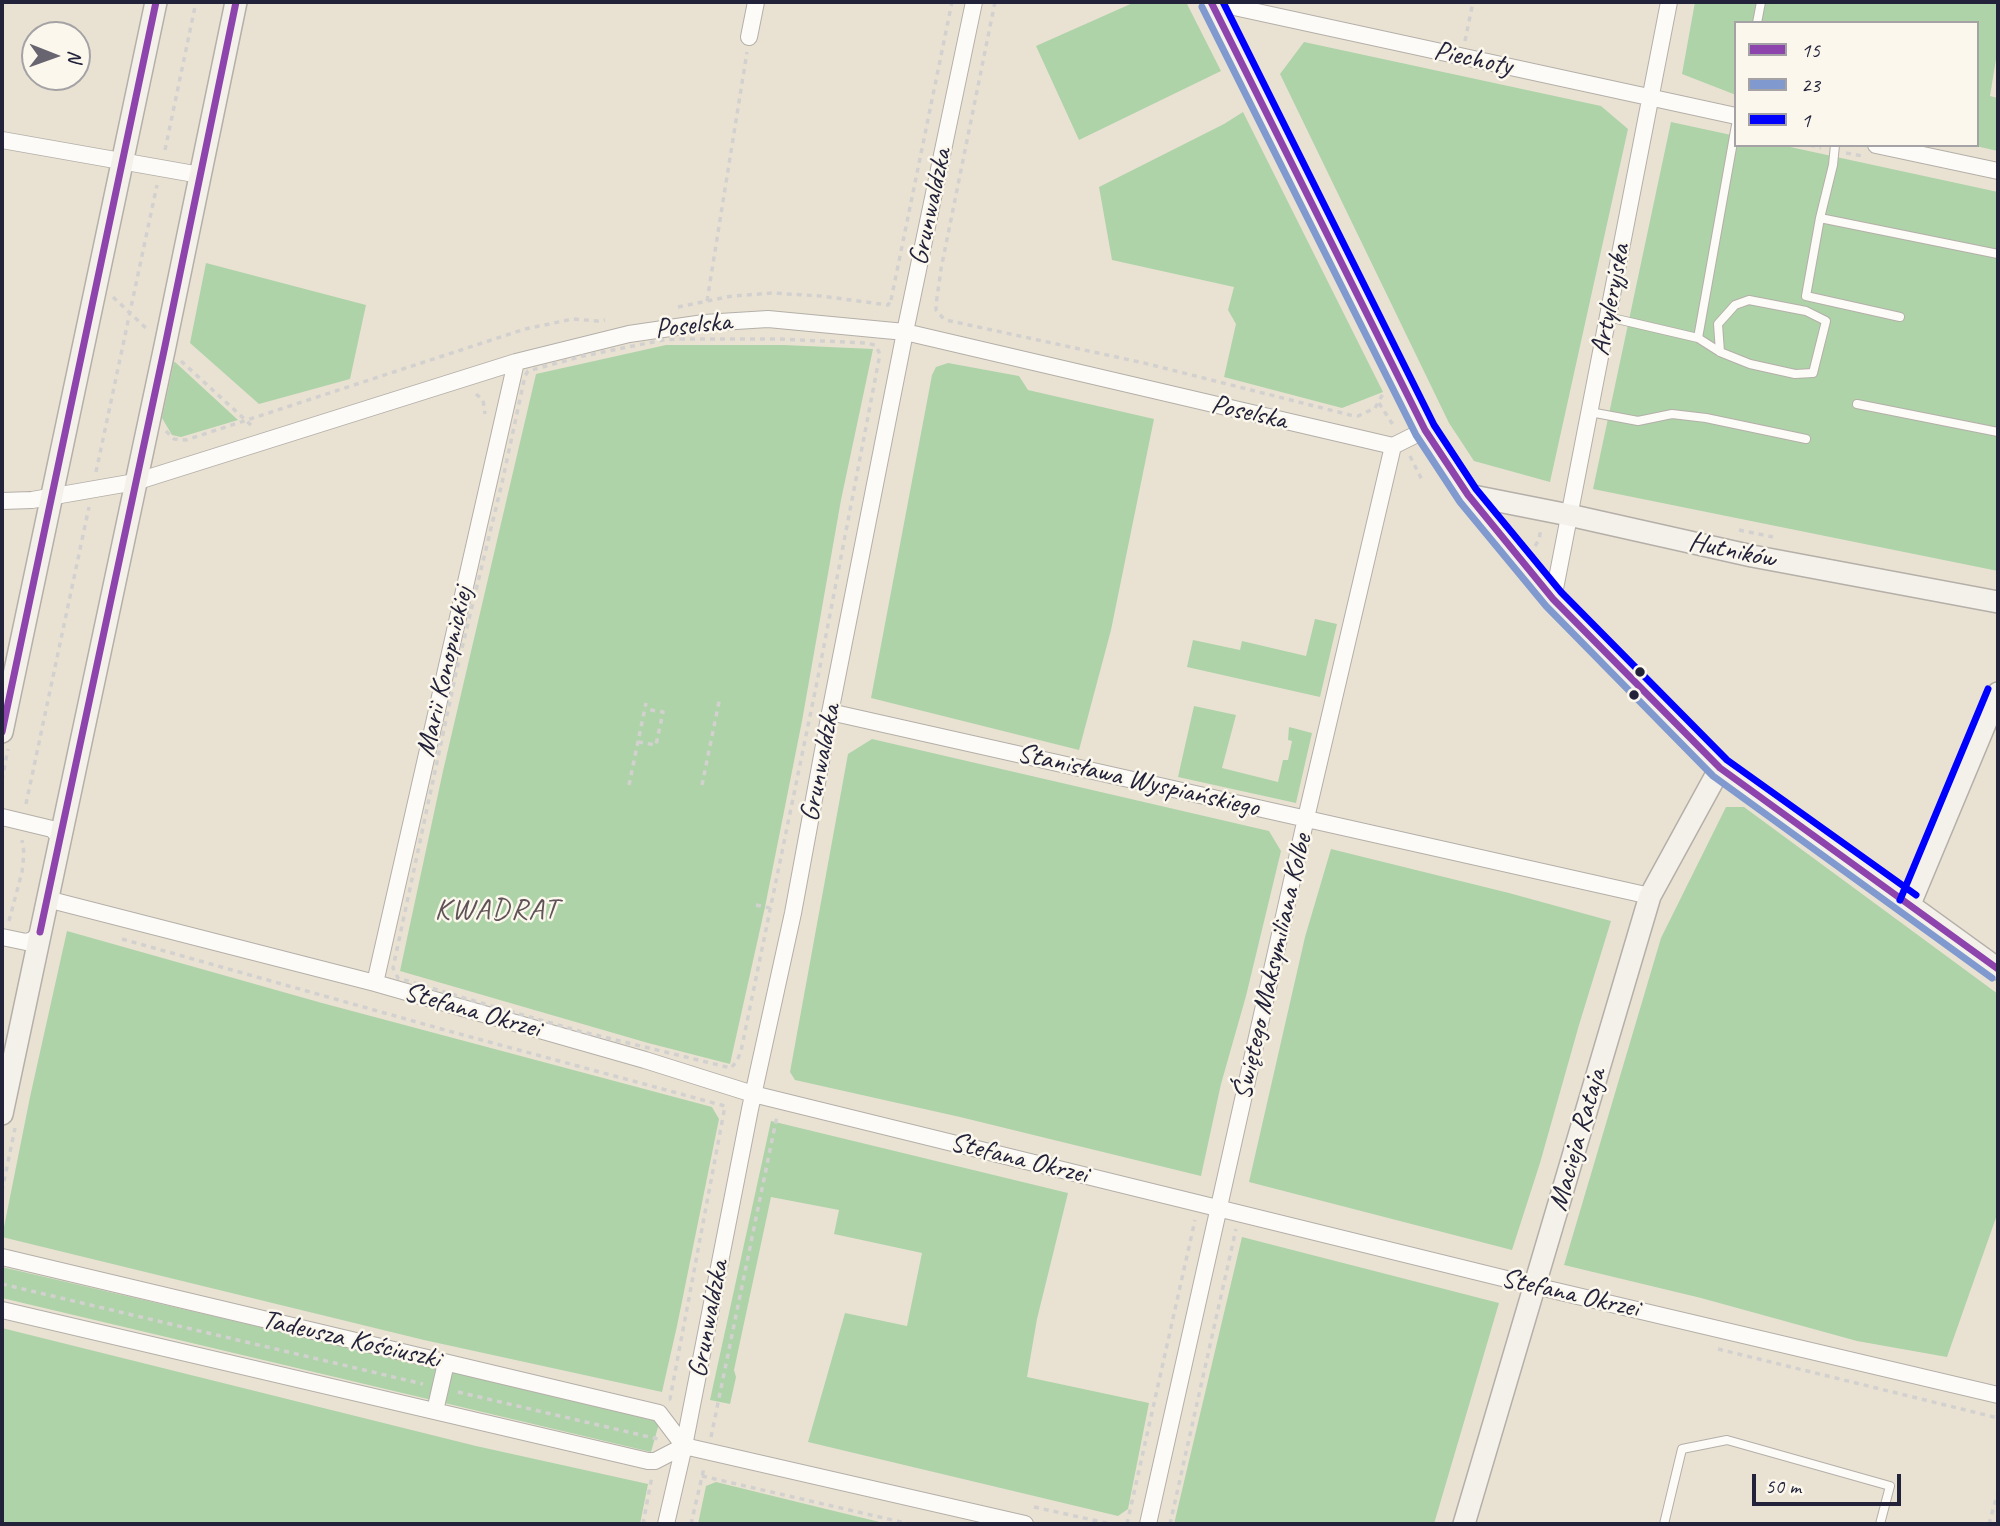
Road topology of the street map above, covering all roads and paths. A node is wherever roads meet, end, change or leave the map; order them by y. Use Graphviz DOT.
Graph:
graph roads {
  1 [pos="156,2"];
  2 [pos="236,2"];
  3 [pos="756,2"];
  4 [pos="952,2"];
  5 [pos="974,2"];
  6 [pos="995,2"];
  7 [pos="1211,2"];
  8 [pos="1473,2"];
  9 [pos="1668,2"];
  10 [pos="1761,2"];
  11 [pos="1757,21"];
  12 [pos="749,37"];
  13 [pos="1464,42"];
  14 [pos="1650,97"];
  15 [pos="1734,116"];
  16 [pos="1734,136"];
  17 [pos="2,140"];
  18 [pos="1835,147"];
  19 [pos="1885,147"];
  20 [pos="122,161"];
  21 [pos="1998,171"];
  22 [pos="200,175"];
  23 [pos="1820,218"];
  24 [pos="1998,254"];
  25 [pos="96,282"];
  26 [pos="891,300"];
  27 [pos="707,301"];
  28 [pos="1608,317"];
  29 [pos="1899,317"];
  30 [pos="573,319"];
  31 [pos="905,332"];
  32 [pos="1698,338"];
  33 [pos="170,350"];
  34 [pos="1720,352"];
  35 [pos="516,362"];
  36 [pos="878,369"];
  37 [pos="469,394"];
  38 [pos="1379,403"];
  39 [pos="1857,404"];
  40 [pos="1590,412"];
  41 [pos="484,417"];
  42 [pos="245,420"];
  43 [pos="163,424"];
  44 [pos="1425,430"];
  45 [pos="1998,432"];
  46 [pos="1806,439"];
  47 [pos="269,441"];
  48 [pos="1393,446"];
  49 [pos="135,482"];
  50 [pos="1468,495"];
  51 [pos="51,497"];
  52 [pos="2,501"];
  53 [pos="1545,510"];
  54 [pos="1569,515"];
  55 [pos="1732,529"];
  56 [pos="1783,539"];
  57 [pos="1521,560"];
  58 [pos="1553,599"];
  59 [pos="1998,602"];
  60 [pos="1998,693"];
  61 [pos="720,697"];
  62 [pos="830,712"];
  63 [pos="2,732"];
  64 [pos="638,742"];
  65 [pos="1720,768"];
  66 [pos="629,785"];
  67 [pos="702,785"];
  68 [pos="2,817"];
  69 [pos="1306,818"];
  70 [pos="59,842"];
  71 [pos="1650,896"];
  72 [pos="47,899"];
  73 [pos="1910,904"];
  74 [pos="756,905"];
  75 [pos="765,907"];
  76 [pos="40,932"];
  77 [pos="2,937"];
  78 [pos="122,939"];
  79 [pos="1998,969"];
  80 [pos="374,983"];
  81 [pos="753,1094"];
  82 [pos="776,1116"];
  83 [pos="9,1118"];
  84 [pos="2,1191"];
  85 [pos="1220,1208"];
  86 [pos="1196,1216"];
  87 [pos="1236,1228"];
  88 [pos="2,1257"];
  89 [pos="2,1284"];
  90 [pos="1535,1286"];
  91 [pos="2,1310"];
  92 [pos="1715,1349"];
  93 [pos="446,1363"];
  94 [pos="440,1388"];
  95 [pos="1998,1395"];
  96 [pos="656,1396"];
  97 [pos="435,1411"];
  98 [pos="1998,1418"];
  99 [pos="712,1434"];
  100 [pos="684,1446"];
  101 [pos="655,1461"];
  102 [pos="1998,1492"];
  103 [pos="643,1524"];
  104 [pos="667,1524"];
  105 [pos="691,1524"];
  106 [pos="910,1524"];
  107 [pos="1025,1524"];
  108 [pos="1127,1524"];
  109 [pos="1148,1524"];
  110 [pos="1170,1524"];
  111 [pos="1464,1524"];
  112 [pos="1664,1524"];
  113 [pos="1880,1524"];
  114 [pos="1989,1524"];
  1 -- 20 [label="street"];
  2 -- 22 [label="street"];
  3 -- 12 [label="street"];
  4 -- 26 [label="path"];
  5 -- 31 [label="street, Grunwaldzka"];
  6 -- 38 [label="path"];
  7 -- 14 [label="street, Piechoty"];
  7 -- 44 [label="street"];
  8 -- 13 [label="path"];
  9 -- 14 [label="street, Artyleryjska"];
  10 -- 11 [label="lane"];
  12 -- 27 [label="path"];
  14 -- 15 [label="street, Piechoty"];
  14 -- 28 [label="street, Artyleryjska"];
  16 -- 32 [label="lane"];
  17 -- 20 [label="street"];
  18 -- 23 [label="lane"];
  19 -- 21 [label="street"];
  20 -- 22 [label="street"];
  20 -- 25 [label="street"];
  22 -- 33 [label="street"];
  23 -- 24 [label="lane"];
  23 -- 29 [label="lane"];
  25 -- 33 [label="path"];
  25 -- 51 [label="street"];
  28 -- 32 [label="lane"];
  28 -- 40 [label="street, Artyleryjska"];
  30 -- 42 [label="path"];
  31 -- 35 [label="street, Poselska"];
  31 -- 48 [label="street, Poselska"];
  31 -- 62 [label="street, Grunwaldzka"];
  32 -- 34 [label="lane"];
  33 -- 42 [label="path"];
  33 -- 49 [label="street"];
  34 -- 34 [label="lane"];
  35 -- 47 [label="street, Poselska"];
  35 -- 80 [label="street, Marii Konopnickiej"];
  36 -- 36 [label="path"];
  37 -- 41 [label="path"];
  39 -- 45 [label="lane"];
  40 -- 46 [label="lane"];
  40 -- 54 [label="street, Artyleryjska"];
  42 -- 43 [label="path"];
  42 -- 47 [label="path"];
  44 -- 48 [label="street"];
  44 -- 50 [label="street"];
  47 -- 49 [label="street, Poselska"];
  48 -- 69 [label="street, Świętego Maksymiliana Kolbe"];
  49 -- 51 [label="street, Poselska"];
  49 -- 70 [label="street"];
  50 -- 53 [label="street, Hutników"];
  50 -- 57 [label="street"];
  51 -- 52 [label="street, Poselska"];
  51 -- 63 [label="street"];
  53 -- 54 [label="street, Hutników"];
  53 -- 57 [label="path"];
  54 -- 58 [label="street, Artyleryjska"];
  54 -- 59 [label="street, Hutników"];
  55 -- 56 [label="path"];
  57 -- 58 [label="street"];
  58 -- 65 [label="street"];
  60 -- 73 [label="street"];
  61 -- 67 [label="path"];
  62 -- 69 [label="street, Stanisława Wyspiańskiego"];
  62 -- 81 [label="street, Grunwaldzka"];
  64 -- 64 [label="path"];
  64 -- 66 [label="path"];
  65 -- 71 [label="street, Macieja Rataja"];
  65 -- 73 [label="street"];
  68 -- 70 [label="street"];
  69 -- 71 [label="street, Stanisława Wyspiańskiego"];
  69 -- 85 [label="street, Świętego Maksymiliana Kolbe"];
  70 -- 72 [label="street"];
  71 -- 90 [label="street, Macieja Rataja"];
  72 -- 76 [label="street"];
  72 -- 80 [label="street, Stefana Okrzei"];
  73 -- 79 [label="street"];
  74 -- 75 [label="path"];
  76 -- 77 [label="street"];
  76 -- 83 [label="street"];
  78 -- 96 [label="path"];
  80 -- 81 [label="street, Stefana Okrzei"];
  81 -- 85 [label="street, Stefana Okrzei"];
  81 -- 100 [label="street, Grunwaldzka"];
  82 -- 99 [label="path"];
  83 -- 84 [label="path"];
  85 -- 90 [label="street, Stefana Okrzei"];
  85 -- 109 [label="street, Świętego Maksymiliana Kolbe"];
  86 -- 108 [label="path"];
  87 -- 110 [label="path"];
  88 -- 93 [label="street, Tadeusza Kościuszki"];
  89 -- 94 [label="path"];
  90 -- 95 [label="street, Stefana Okrzei"];
  90 -- 111 [label="street, Macieja Rataja"];
  91 -- 97 [label="street, Tadeusza Kościuszki"];
  92 -- 98 [label="path"];
  93 -- 94 [label="street"];
  93 -- 100 [label="street, Tadeusza Kościuszki"];
  94 -- 97 [label="street"];
  94 -- 100 [label="path"];
  97 -- 101 [label="street, Tadeusza Kościuszki"];
  100 -- 101 [label="street"];
  100 -- 104 [label="street, Grunwaldzka"];
  100 -- 107 [label="street"];
  101 -- 103 [label="path"];
  102 -- 114 [label="path"];
  105 -- 106 [label="path"];
  112 -- 113 [label="lane"];
}
